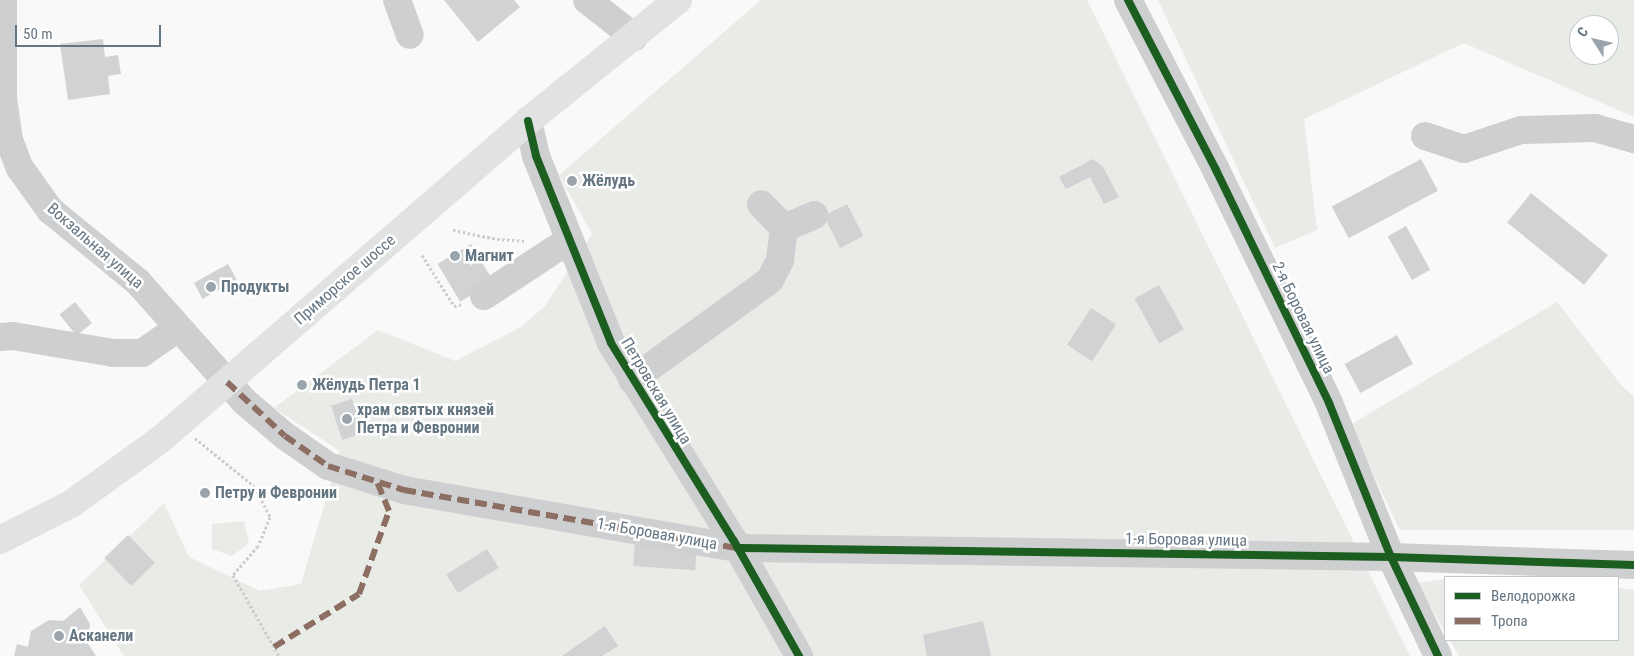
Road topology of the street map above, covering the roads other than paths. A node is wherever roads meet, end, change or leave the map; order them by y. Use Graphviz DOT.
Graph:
graph roads {
  1 [pos="4,0"];
  2 [pos="397,0"];
  3 [pos="588,0"];
  4 [pos="678,0"];
  5 [pos="1128,0"];
  6 [pos="410,35"];
  7 [pos="634,37"];
  8 [pos="528,122"];
  9 [pos="1425,136"];
  10 [pos="1634,139"];
  11 [pos="761,204"];
  12 [pos="814,215"];
  13 [pos="784,228"];
  14 [pos="558,246"];
  15 [pos="484,296"];
  16 [pos="178,328"];
  17 [pos="0,337"];
  18 [pos="632,380"];
  19 [pos="227,382"];
  20 [pos="0,540"];
  21 [pos="738,548"];
  22 [pos="1391,557"];
  23 [pos="1634,565"];
  24 [pos="799,656"];
  25 [pos="1438,656"];
  1 -- 16 [label="street, Вокзальная улица"];
  2 -- 6 [label="street"];
  3 -- 7 [label="street"];
  4 -- 7 [label="main road, Приморское шоссе"];
  5 -- 22 [label="street, 2-я Боровая улица"];
  7 -- 8 [label="main road, Приморское шоссе"];
  8 -- 14 [label="street, Петровская улица"];
  8 -- 19 [label="main road, Приморское шоссе"];
  9 -- 10 [label="street"];
  11 -- 13 [label="street"];
  12 -- 13 [label="street"];
  13 -- 18 [label="street"];
  14 -- 15 [label="street"];
  14 -- 18 [label="street, Петровская улица"];
  16 -- 17 [label="street"];
  16 -- 19 [label="street, Вокзальная улица"];
  18 -- 21 [label="street, Петровская улица"];
  19 -- 20 [label="main road, Приморское шоссе"];
  19 -- 21 [label="street, 1-я Боровая улица"];
  21 -- 22 [label="street, 1-я Боровая улица"];
  21 -- 24 [label="street, Петровская улица"];
  22 -- 23 [label="street, 1-я Боровая улица"];
  22 -- 25 [label="street, 2-я Боровая улица"];
}
